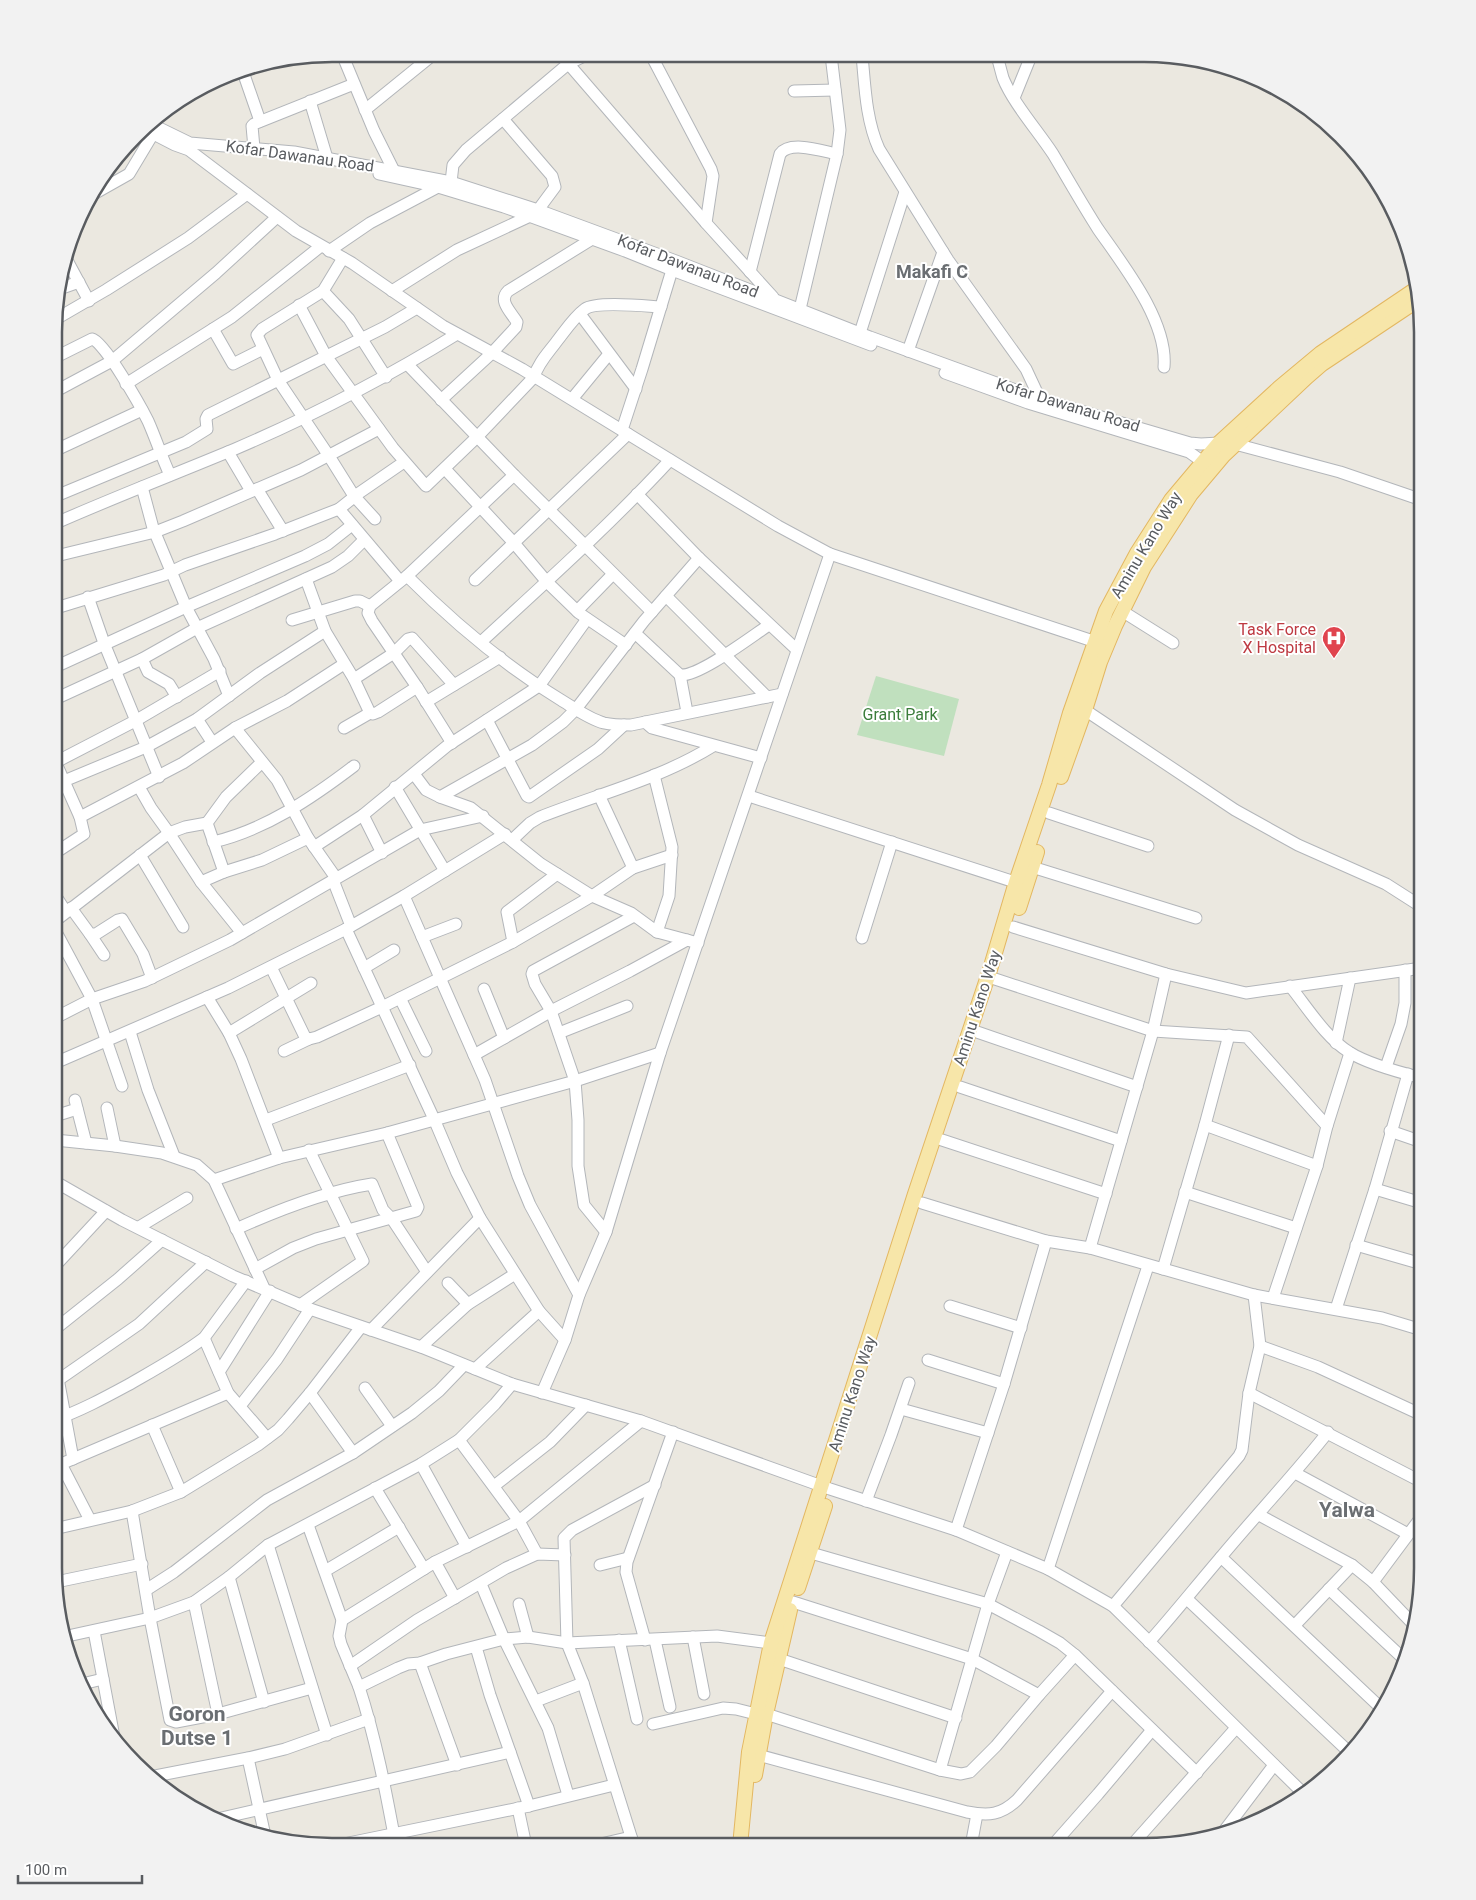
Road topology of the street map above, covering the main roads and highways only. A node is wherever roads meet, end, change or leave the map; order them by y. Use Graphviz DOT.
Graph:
graph roads {
  1 [pos="1410,293"];
  2 [pos="1412,304"];
  3 [pos="1121,603"];
  4 [pos="1021,884"];
  5 [pos="826,1488"];
  6 [pos="761,1714"];
  7 [pos="741,1838"];
  8 [pos="750,1838"];
  1 -- 3 [label="main road, Aminu Kano Way"];
  2 -- 3 [label="main road, Aminu Kano Way"];
  3 -- 4 [label="main road, Aminu Kano Way"];
  3 -- 4 [label="main road, Aminu Kano Way"];
  4 -- 5 [label="main road, Aminu Kano Way"];
  4 -- 5 [label="main road, Aminu Kano Way"];
  5 -- 6 [label="main road, Aminu Kano Way"];
  5 -- 6 [label="main road, Aminu Kano Way"];
  6 -- 7 [label="main road, Aminu Kano Way"];
  6 -- 8 [label="main road, Aminu Kano Way"];
}
